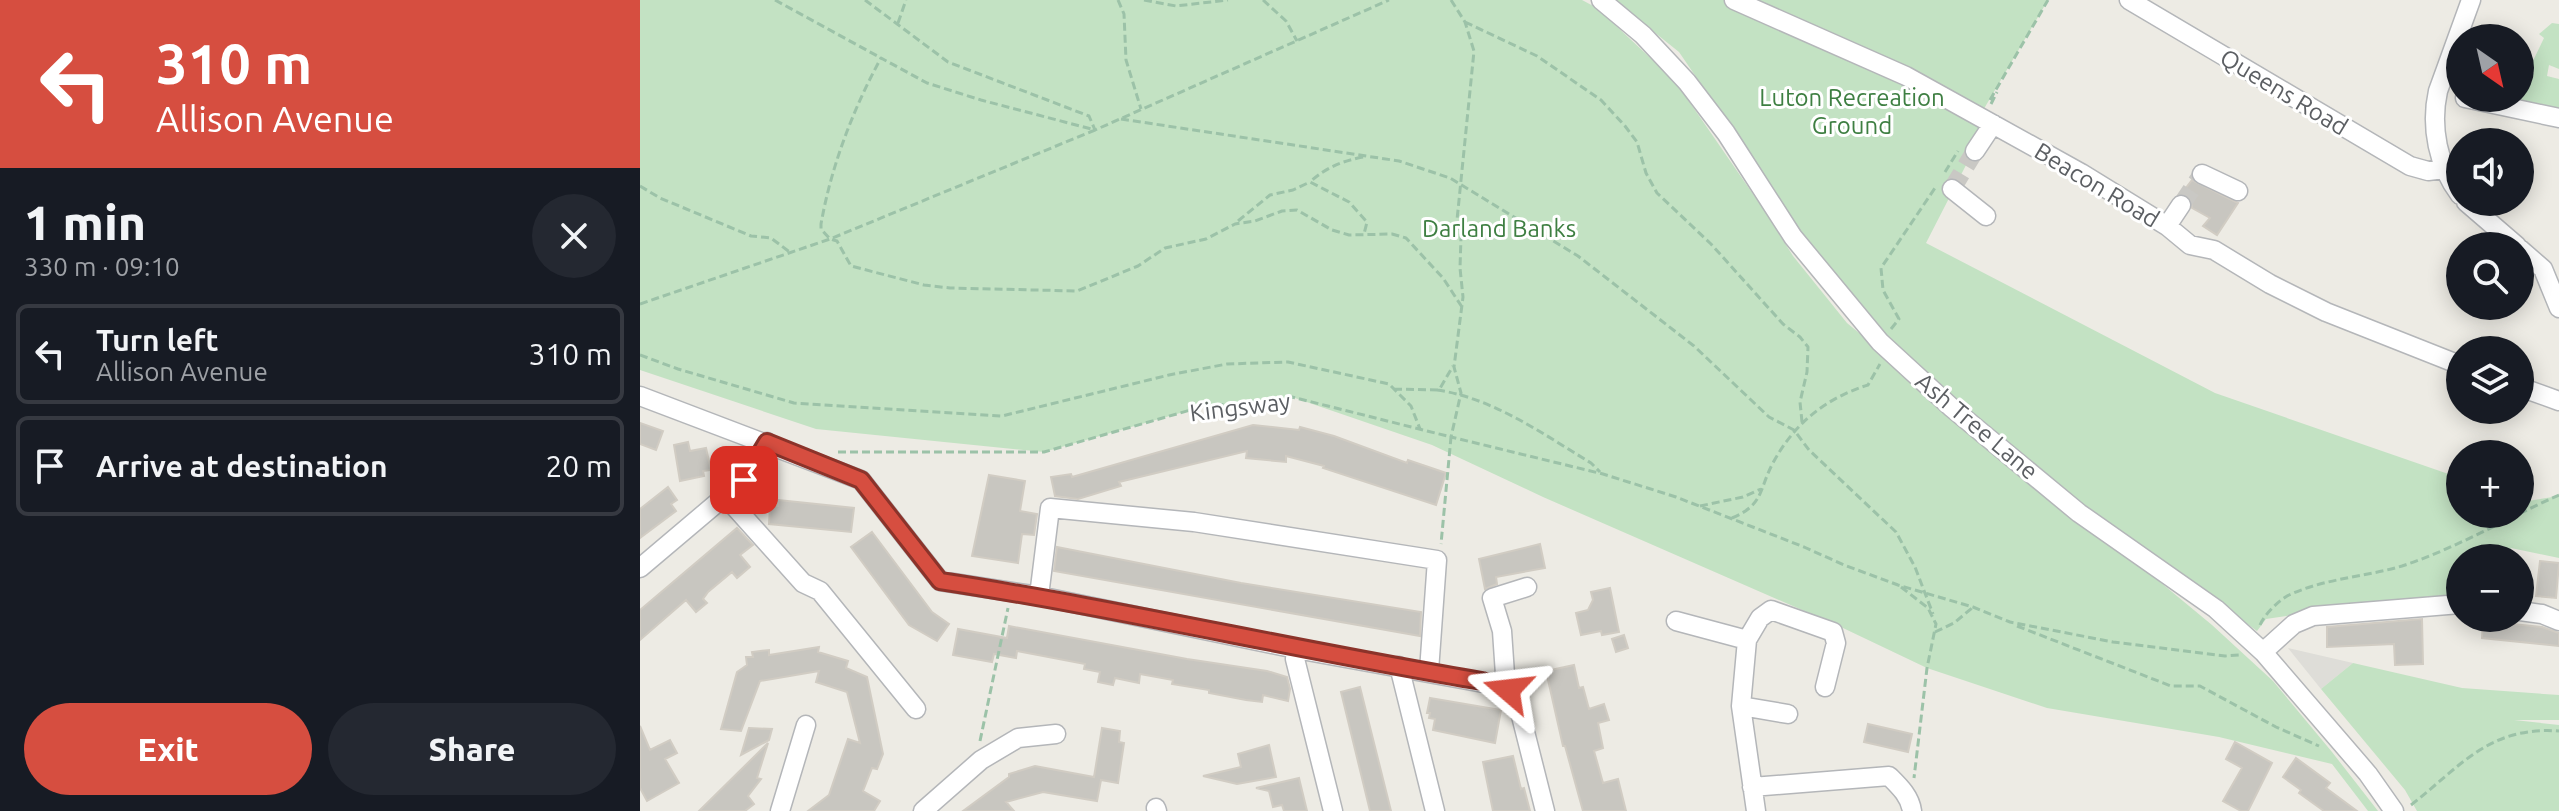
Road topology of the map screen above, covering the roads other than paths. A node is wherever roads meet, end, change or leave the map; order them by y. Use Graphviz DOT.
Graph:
graph roads {
  1 [pos="1601,0"];
  2 [pos="1734,0"];
  3 [pos="2129,0"];
  4 [pos="2467,1"];
  5 [pos="2438,91"];
  6 [pos="2446,93"];
  7 [pos="2532,112"];
  8 [pos="2559,118"];
  9 [pos="1986,120"];
  10 [pos="1967,150"];
  11 [pos="2444,169"];
  12 [pos="2446,172"];
  13 [pos="2202,174"];
  14 [pos="1944,183"];
  15 [pos="2238,191"];
  16 [pos="2181,205"];
  17 [pos="1986,216"];
  18 [pos="2482,216"];
  19 [pos="2167,226"];
  20 [pos="2501,232"];
  21 [pos="2534,260"];
  22 [pos="2558,301"];
  23 [pos="2446,359"];
  24 [pos="2534,392"];
  25 [pos="640,396"];
  26 [pos="2559,401"];
  27 [pos="767,442"];
  28 [pos="725,496"];
  29 [pos="640,568"];
  30 [pos="1527,587"];
  31 [pos="1039,596"];
  32 [pos="2446,605"];
  33 [pos="2534,613"];
  34 [pos="1676,621"];
  35 [pos="2559,621"];
  36 [pos="1747,640"];
  37 [pos="1296,649"];
  38 [pos="2263,652"];
  39 [pos="1399,666"];
  40 [pos="1429,671"];
  41 [pos="1825,687"];
  42 [pos="1506,689"];
  43 [pos="1741,706"];
  44 [pos="916,709"];
  45 [pos="1788,714"];
  46 [pos="806,725"];
  47 [pos="1056,734"];
  48 [pos="1752,787"];
  49 [pos="1912,807"];
  50 [pos="780,811"];
  51 [pos="923,811"];
  52 [pos="1333,811"];
  53 [pos="1435,811"];
  54 [pos="1545,811"];
  55 [pos="1756,811"];
  56 [pos="2394,811"];
  1 -- 38 [label="street, Ash Tree Lane"];
  2 -- 9 [label="street, Beacon Road"];
  3 -- 11 [label="street, Queens Road"];
  4 -- 5 [label="street"];
  5 -- 6 [label="street"];
  5 -- 11 [label="street"];
  7 -- 8 [label="street"];
  9 -- 10 [label="street"];
  9 -- 19 [label="street, Beacon Road"];
  11 -- 12 [label="street"];
  13 -- 15 [label="street"];
  14 -- 17 [label="street"];
  16 -- 19 [label="street"];
  18 -- 20 [label="street"];
  19 -- 23 [label="street, Beacon Road"];
  21 -- 22 [label="street"];
  24 -- 26 [label="street"];
  25 -- 27 [label="street"];
  27 -- 28 [label="street"];
  27 -- 31 [label="street"];
  28 -- 29 [label="street"];
  28 -- 44 [label="street"];
  30 -- 42 [label="street"];
  31 -- 37 [label="street"];
  31 -- 40 [label="street"];
  32 -- 38 [label="street"];
  33 -- 35 [label="street"];
  34 -- 36 [label="street"];
  36 -- 41 [label="street"];
  36 -- 43 [label="street"];
  37 -- 39 [label="street"];
  37 -- 52 [label="street"];
  38 -- 56 [label="street, Ash Tree Lane"];
  39 -- 40 [label="street"];
  39 -- 53 [label="street"];
  40 -- 42 [label="street"];
  42 -- 54 [label="street"];
  43 -- 45 [label="street"];
  43 -- 48 [label="street"];
  46 -- 50 [label="street"];
  47 -- 51 [label="street"];
  48 -- 49 [label="street"];
  48 -- 55 [label="street"];
}
